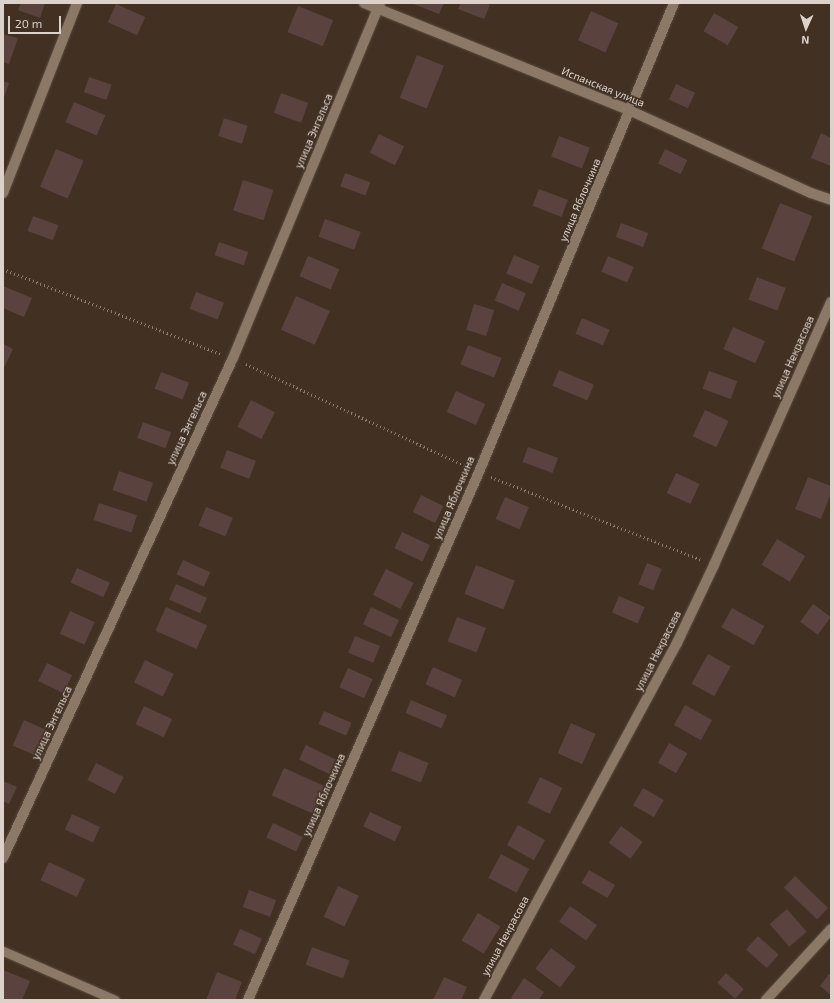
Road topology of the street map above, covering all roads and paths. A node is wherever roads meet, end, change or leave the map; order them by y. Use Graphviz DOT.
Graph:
graph roads {
  1 [pos="77,3"];
  2 [pos="364,3"];
  3 [pos="674,3"];
  4 [pos="379,6"];
  5 [pos="631,111"];
  6 [pos="3,193"];
  7 [pos="831,200"];
  8 [pos="3,269"];
  9 [pos="831,302"];
  10 [pos="233,358"];
  11 [pos="479,472"];
  12 [pos="714,565"];
  13 [pos="3,858"];
  14 [pos="831,929"];
  15 [pos="3,951"];
  16 [pos="115,1000"];
  17 [pos="248,1000"];
  18 [pos="484,1000"];
  19 [pos="766,1000"];
  1 -- 6 [label="street"];
  2 -- 4 [label="street, Испанская улица"];
  3 -- 5 [label="street, улица Яблочкина"];
  4 -- 5 [label="street, Испанская улица"];
  4 -- 10 [label="street, улица Энгельса"];
  5 -- 7 [label="street, Испанская улица"];
  5 -- 11 [label="street, улица Яблочкина"];
  8 -- 10 [label="path"];
  9 -- 12 [label="street, улица Некрасова"];
  10 -- 11 [label="path"];
  10 -- 13 [label="street, улица Энгельса"];
  11 -- 12 [label="path"];
  11 -- 17 [label="street, улица Яблочкина"];
  12 -- 18 [label="street, улица Некрасова"];
  14 -- 19 [label="street"];
  15 -- 16 [label="lane"];
}
